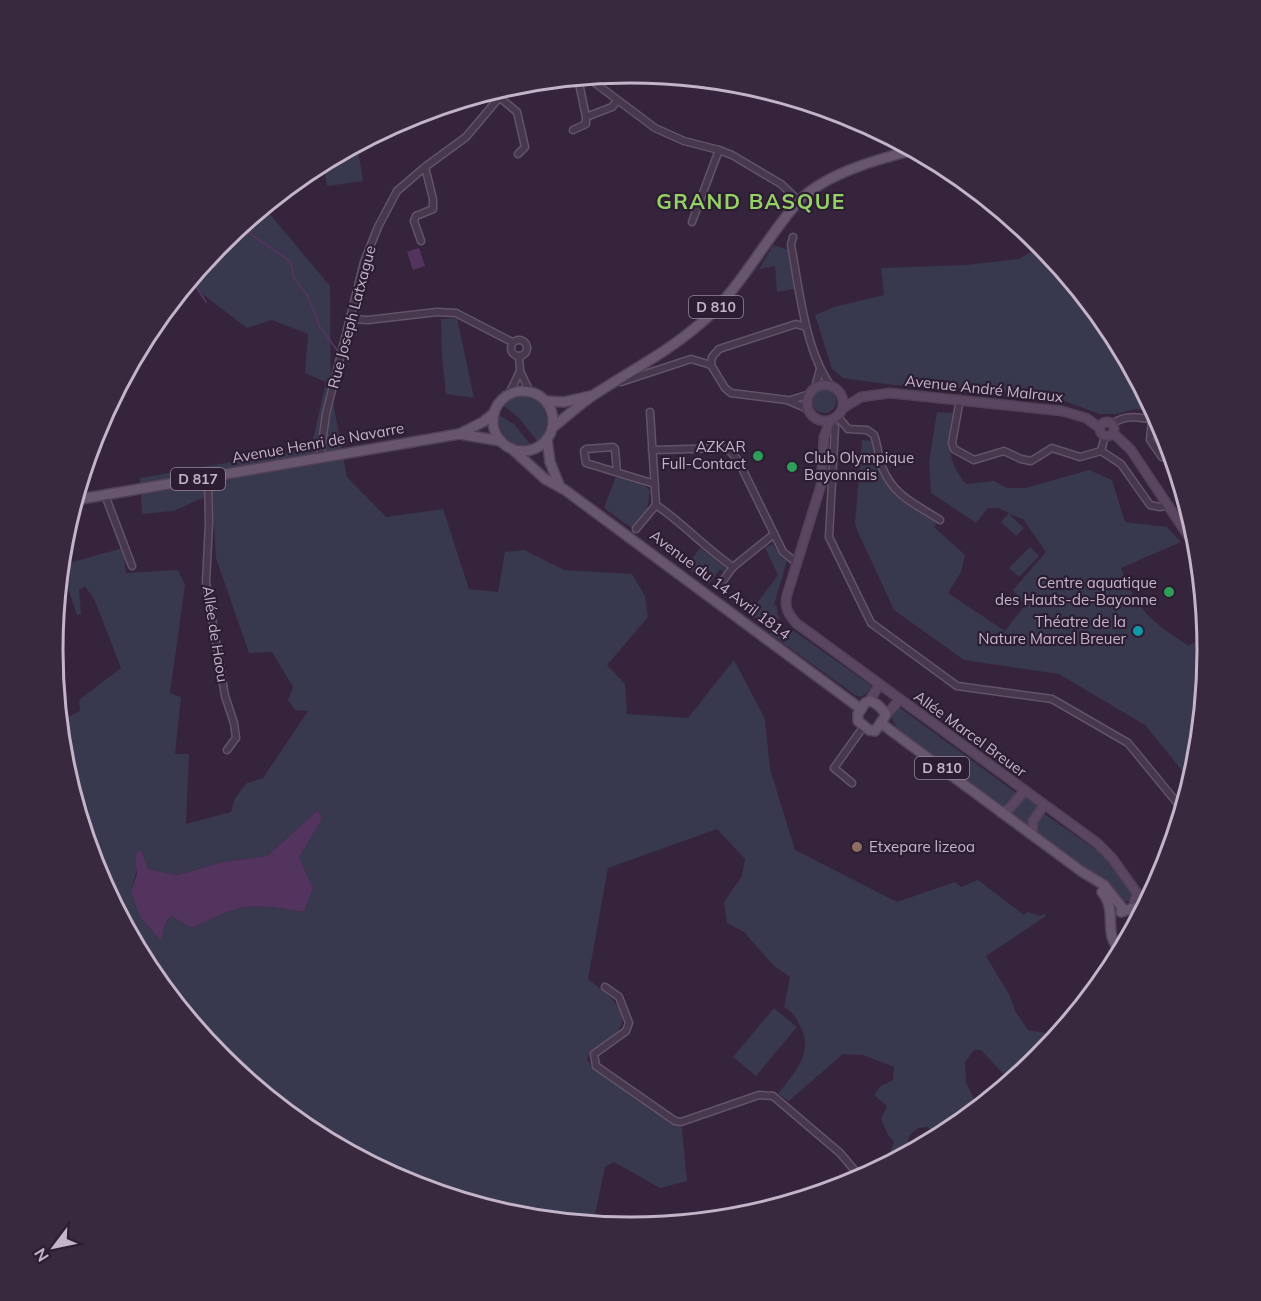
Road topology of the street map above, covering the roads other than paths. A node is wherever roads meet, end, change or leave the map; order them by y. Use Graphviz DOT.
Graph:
graph roads {
  1 [pos="598,84"];
  2 [pos="580,85"];
  3 [pos="500,98"];
  4 [pos="617,101"];
  5 [pos="586,117"];
  6 [pos="573,130"];
  7 [pos="719,150"];
  8 [pos="903,153"];
  9 [pos="518,154"];
  10 [pos="424,167"];
  11 [pos="799,201"];
  12 [pos="692,222"];
  13 [pos="793,237"];
  14 [pos="421,241"];
  15 [pos="351,319"];
  16 [pos="806,327"];
  17 [pos="512,342"];
  18 [pos="519,356"];
  19 [pos="711,365"];
  20 [pos="820,369"];
  21 [pos="520,371"];
  22 [pos="831,386"];
  23 [pos="608,387"];
  24 [pos="812,391"];
  25 [pos="530,392"];
  26 [pos="840,392"];
  27 [pos="509,394"];
  28 [pos="594,394"];
  29 [pos="861,397"];
  30 [pos="960,399"];
  31 [pos="787,400"];
  32 [pos="546,401"];
  33 [pos="843,408"];
  34 [pos="808,409"];
  35 [pos="494,412"];
  36 [pos="650,412"];
  37 [pos="1148,419"];
  38 [pos="817,420"];
  39 [pos="834,422"];
  40 [pos="552,428"];
  41 [pos="1107,428"];
  42 [pos="1153,429"];
  43 [pos="459,434"];
  44 [pos="824,437"];
  45 [pos="547,439"];
  46 [pos="501,441"];
  47 [pos="511,448"];
  48 [pos="652,450"];
  49 [pos="1101,451"];
  50 [pos="1164,457"];
  51 [pos="320,458"];
  52 [pos="616,472"];
  53 [pos="208,478"];
  54 [pos="655,484"];
  55 [pos="560,487"];
  56 [pos="105,495"];
  57 [pos="84,499"];
  58 [pos="656,505"];
  59 [pos="1169,505"];
  60 [pos="940,520"];
  61 [pos="636,529"];
  62 [pos="1185,530"];
  63 [pos="774,534"];
  64 [pos="797,563"];
  65 [pos="132,566"];
  66 [pos="733,567"];
  67 [pos="719,586"];
  68 [pos="880,684"];
  69 [pos="900,699"];
  70 [pos="869,702"];
  71 [pos="861,709"];
  72 [pos="884,719"];
  73 [pos="864,726"];
  74 [pos="227,750"];
  75 [pos="852,783"];
  76 [pos="1025,790"];
  77 [pos="1177,803"];
  78 [pos="1044,805"];
  79 [pos="1001,813"];
  80 [pos="1032,835"];
  81 [pos="1081,871"];
  82 [pos="1129,909"];
  83 [pos="1134,910"];
  84 [pos="1111,926"];
  85 [pos="1116,944"];
  86 [pos="605,987"];
  87 [pos="855,1171"];
  1 -- 4 [label="street"];
  2 -- 5 [label="street"];
  3 -- 9 [label="street"];
  3 -- 10 [label="street, Rue Joseph Latxague"];
  4 -- 5 [label="street"];
  4 -- 7 [label="street"];
  5 -- 6 [label="street"];
  7 -- 11 [label="street"];
  7 -- 12 [label="street"];
  8 -- 11 [label="main road, D 810"];
  10 -- 14 [label="street"];
  10 -- 15 [label="street, Rue Joseph Latxague"];
  11 -- 23 [label="main road, D 810"];
  13 -- 16 [label="street"];
  15 -- 17 [label="street"];
  15 -- 51 [label="street, Rue Joseph Latxague"];
  16 -- 19 [label="street"];
  16 -- 20 [label="street"];
  17 -- 18 [label="street"];
  17 -- 18 [label="street"];
  18 -- 21 [label="street"];
  19 -- 23 [label="street"];
  19 -- 31 [label="street"];
  20 -- 22 [label="street"];
  20 -- 24 [label="street"];
  21 -- 25 [label="street"];
  21 -- 27 [label="street"];
  22 -- 24 [label="street"];
  22 -- 26 [label="street"];
  23 -- 28 [label="main road, D 810"];
  24 -- 31 [label="street"];
  24 -- 34 [label="street"];
  25 -- 27 [label="main road"];
  25 -- 32 [label="main road"];
  26 -- 29 [label="street, Avenue André Malraux"];
  26 -- 33 [label="street"];
  27 -- 35 [label="main road"];
  28 -- 32 [label="main road, D 810"];
  28 -- 40 [label="main road, D 810"];
  29 -- 30 [label="street, Avenue André Malraux"];
  29 -- 33 [label="street, Avenue André Malraux"];
  30 -- 41 [label="street, Avenue André Malraux"];
  30 -- 49 [label="street"];
  31 -- 34 [label="street"];
  32 -- 40 [label="main road"];
  33 -- 39 [label="street"];
  34 -- 38 [label="street"];
  35 -- 43 [label="main road, Avenue Henri de Navarre / D 817"];
  35 -- 46 [label="main road"];
  36 -- 48 [label="street"];
  37 -- 41 [label="street"];
  38 -- 39 [label="street"];
  38 -- 44 [label="street, Allée Marcel Breuer"];
  39 -- 44 [label="street, Allée Marcel Breuer"];
  39 -- 60 [label="street"];
  39 -- 77 [label="street"];
  40 -- 45 [label="main road"];
  41 -- 49 [label="street"];
  41 -- 59 [label="street"];
  42 -- 50 [label="street"];
  43 -- 46 [label="main road, Avenue Henri de Navarre / D 817"];
  43 -- 51 [label="main road, Avenue Henri de Navarre / D 817"];
  44 -- 64 [label="street, Allée Marcel Breuer"];
  45 -- 47 [label="main road"];
  45 -- 55 [label="main road"];
  46 -- 47 [label="main road"];
  47 -- 55 [label="main road, Avenue du 14 Avril 1814"];
  48 -- 54 [label="street"];
  48 -- 63 [label="street"];
  49 -- 59 [label="street"];
  51 -- 53 [label="main road, Avenue Henri de Navarre / D 817"];
  52 -- 52 [label="street"];
  52 -- 54 [label="street"];
  53 -- 56 [label="main road, Avenue Henri de Navarre / D 817"];
  53 -- 74 [label="street, Allée de Haou"];
  54 -- 58 [label="street"];
  55 -- 71 [label="main road, Avenue du 14 Avril 1814"];
  56 -- 57 [label="main road, Avenue Henri de Navarre / D 817"];
  56 -- 65 [label="street"];
  58 -- 61 [label="street"];
  58 -- 66 [label="street"];
  59 -- 62 [label="street"];
  63 -- 64 [label="street"];
  63 -- 66 [label="street"];
  64 -- 68 [label="street, Allée Marcel Breuer"];
  66 -- 67 [label="street"];
  68 -- 69 [label="street, Allée Marcel Breuer"];
  68 -- 70 [label="street"];
  69 -- 72 [label="street, Allée Marcel Breuer"];
  69 -- 76 [label="street, Allée Marcel Breuer"];
  70 -- 71 [label="main road"];
  70 -- 72 [label="main road"];
  71 -- 73 [label="main road"];
  72 -- 73 [label="main road"];
  72 -- 79 [label="main road, D 810"];
  73 -- 75 [label="street"];
  76 -- 78 [label="street, Allée Marcel Breuer"];
  76 -- 79 [label="street, Allée Marcel Breuer"];
  78 -- 80 [label="street"];
  78 -- 82 [label="street, Allée Marcel Breuer"];
  79 -- 80 [label="main road, D 810"];
  80 -- 81 [label="main road, D 810"];
  81 -- 82 [label="main road, D 810"];
  81 -- 84 [label="main road, D 810"];
  82 -- 83 [label="main road"];
  82 -- 84 [label="main road"];
  84 -- 85 [label="main road"];
  86 -- 87 [label="street"];
}
